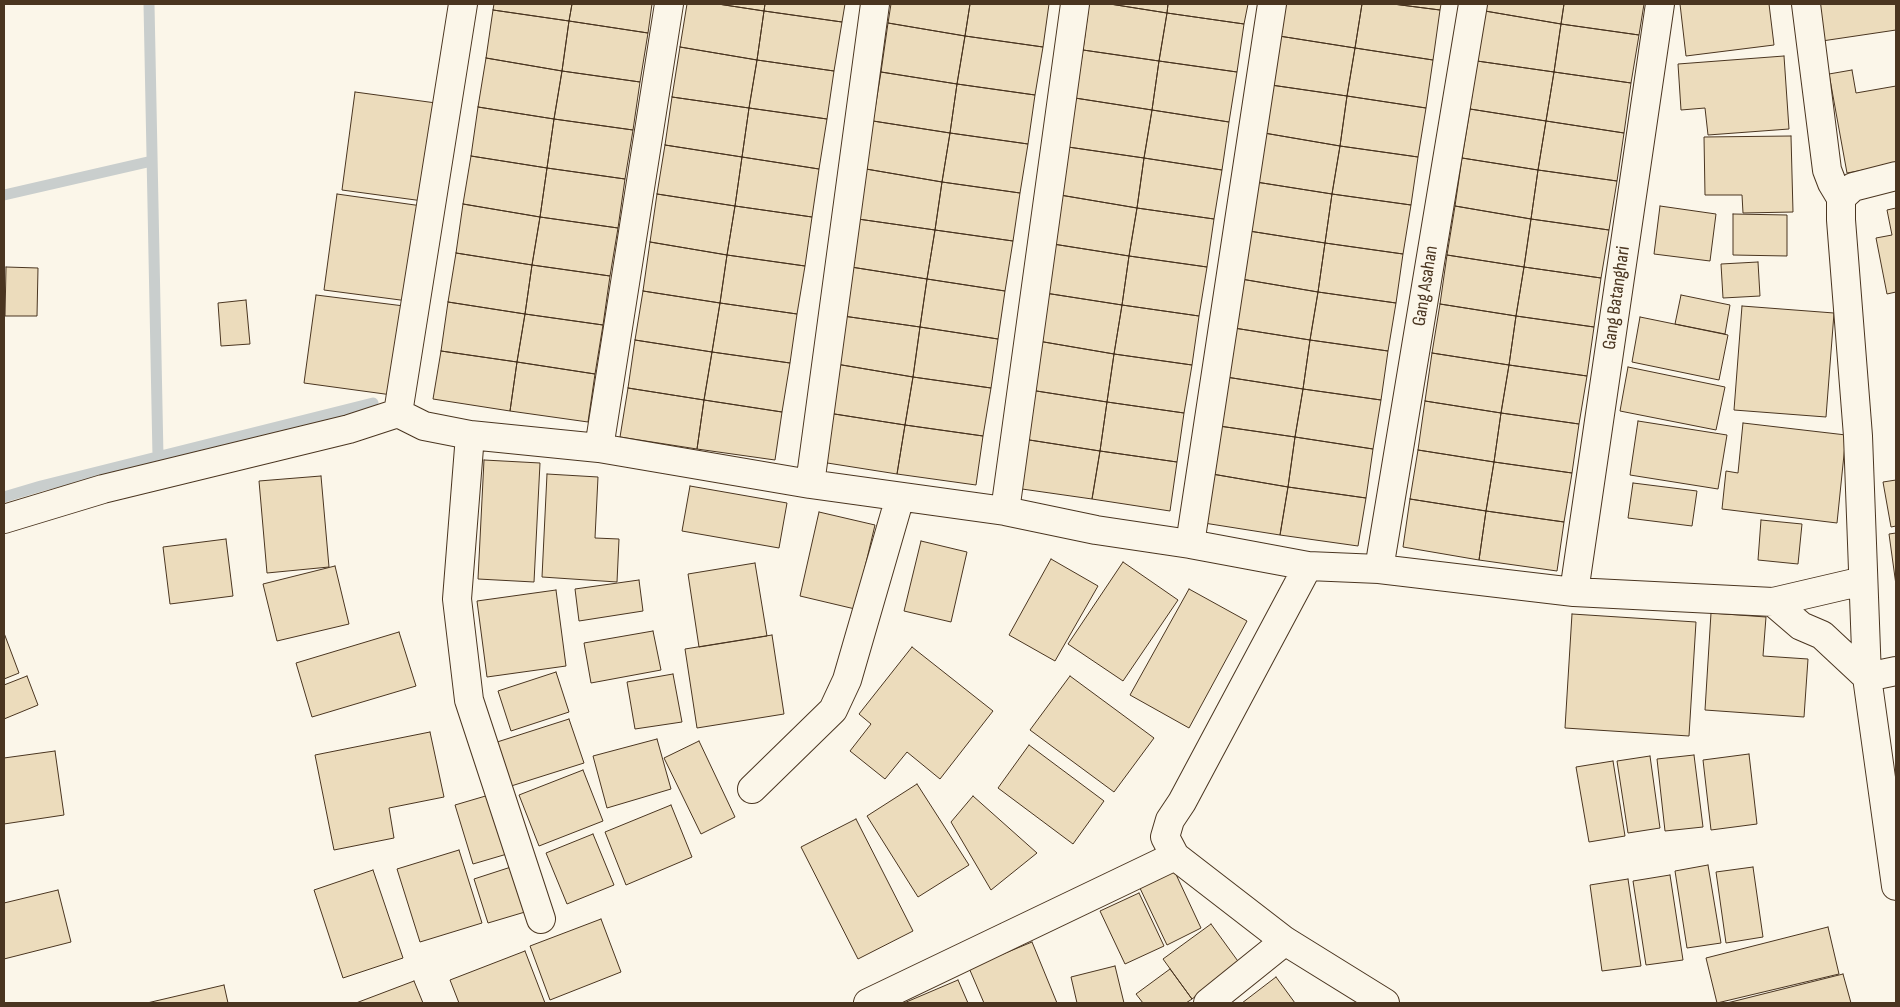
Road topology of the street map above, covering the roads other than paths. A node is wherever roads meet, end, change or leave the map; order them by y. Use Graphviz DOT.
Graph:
graph roads {
  1 [pos="463,4"];
  2 [pos="669,4"];
  3 [pos="875,4"];
  4 [pos="1075,4"];
  5 [pos="1272,4"];
  6 [pos="1473,4"];
  7 [pos="1660,4"];
  8 [pos="1806,4"];
  9 [pos="1896,176"];
  10 [pos="1841,198"];
  11 [pos="398,413"];
  12 [pos="470,435"];
  13 [pos="599,448"];
  14 [pos="810,484"];
  15 [pos="900,497"];
  16 [pos="1005,511"];
  17 [pos="4,519"];
  18 [pos="1190,544"];
  19 [pos="1308,566"];
  20 [pos="1379,569"];
  21 [pos="1863,581"];
  22 [pos="1574,592"];
  23 [pos="1773,602"];
  24 [pos="1896,671"];
  25 [pos="1867,677"];
  26 [pos="752,788"];
  27 [pos="1175,856"];
  28 [pos="1896,886"];
  29 [pos="542,919"];
  30 [pos="1285,941"];
  31 [pos="868,1003"];
  32 [pos="1208,1003"];
  33 [pos="1385,1003"];
  1 -- 11 [label="street"];
  2 -- 13 [label="street"];
  3 -- 14 [label="street"];
  4 -- 16 [label="street"];
  5 -- 18 [label="street"];
  6 -- 20 [label="street, Gang Asahan"];
  7 -- 22 [label="street, Gang Batanghari"];
  8 -- 10 [label="street"];
  9 -- 10 [label="street"];
  10 -- 21 [label="street"];
  11 -- 12 [label="street"];
  11 -- 17 [label="street"];
  12 -- 13 [label="street"];
  12 -- 29 [label="street"];
  13 -- 14 [label="street"];
  14 -- 15 [label="street"];
  15 -- 16 [label="street"];
  15 -- 26 [label="street"];
  16 -- 18 [label="street"];
  18 -- 19 [label="street"];
  19 -- 20 [label="street"];
  19 -- 27 [label="street"];
  20 -- 22 [label="street"];
  21 -- 23 [label="street"];
  21 -- 25 [label="street"];
  22 -- 23 [label="street"];
  23 -- 25 [label="street"];
  24 -- 25 [label="street"];
  25 -- 28 [label="street"];
  27 -- 30 [label="street"];
  27 -- 31 [label="street"];
  30 -- 32 [label="street"];
  30 -- 33 [label="street"];
}
